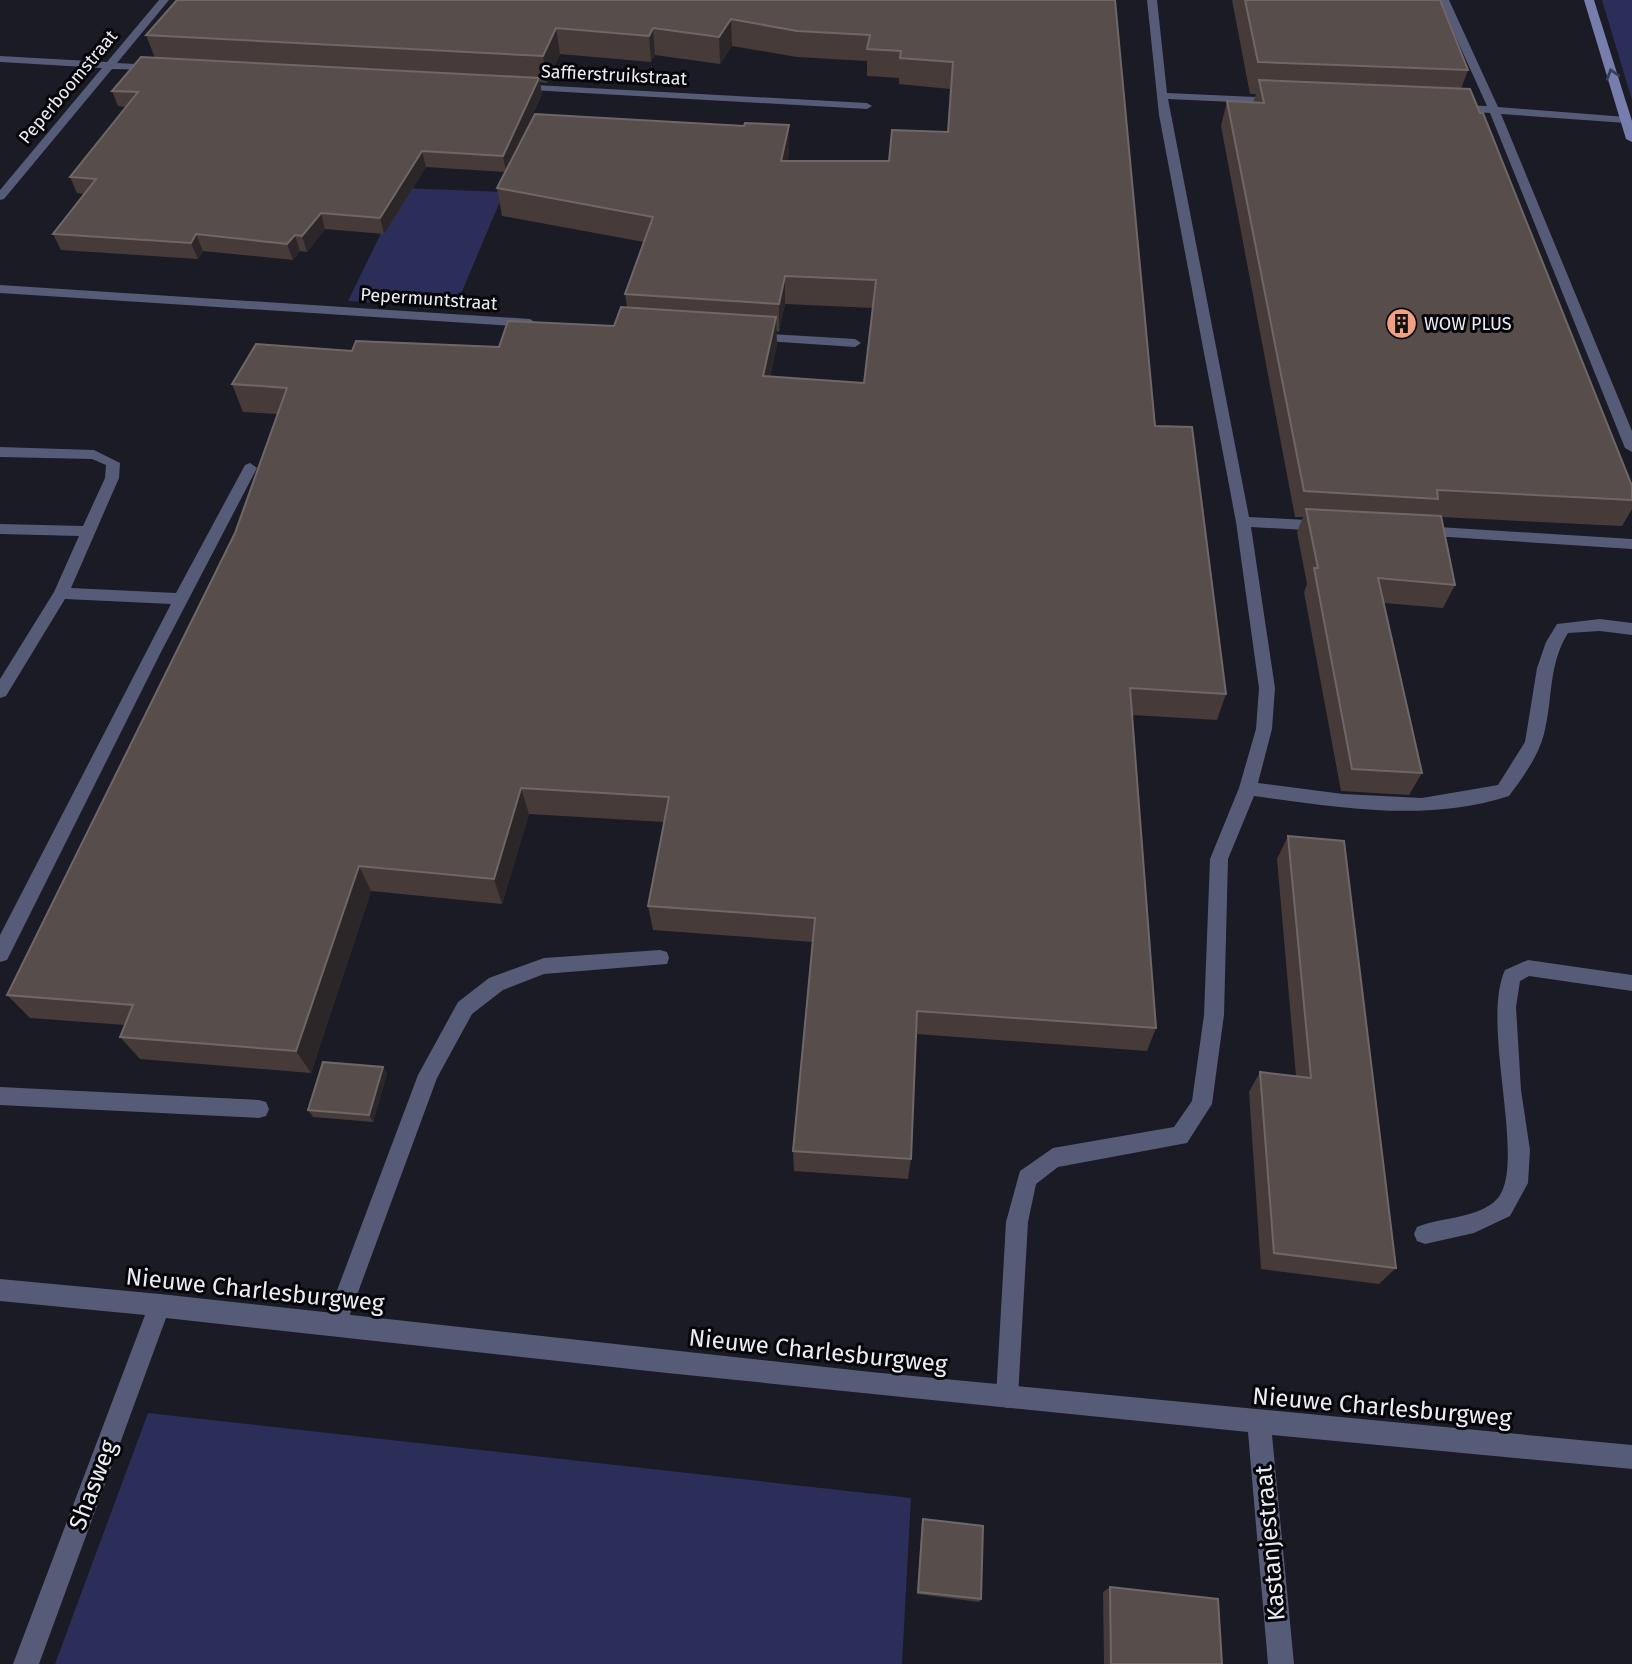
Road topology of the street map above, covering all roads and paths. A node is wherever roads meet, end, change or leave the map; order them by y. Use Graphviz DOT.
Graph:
graph roads {
  1 [pos="164,0"];
  2 [pos="1152,0"];
  3 [pos="1444,0"];
  4 [pos="1589,0"];
  5 [pos="0,59"];
  6 [pos="108,66"];
  7 [pos="164,69"];
  8 [pos="508,87"];
  9 [pos="1162,96"];
  10 [pos="1287,101"];
  11 [pos="867,106"];
  12 [pos="1438,108"];
  13 [pos="1494,110"];
  14 [pos="1626,120"];
  15 [pos="1632,139"];
  16 [pos="0,197"];
  17 [pos="0,289"];
  18 [pos="538,323"];
  19 [pos="745,336"];
  20 [pos="855,344"];
  21 [pos="1632,448"];
  22 [pos="0,452"];
  23 [pos="250,468"];
  24 [pos="1243,522"];
  25 [pos="1340,527"];
  26 [pos="0,529"];
  27 [pos="1409,530"];
  28 [pos="88,531"];
  29 [pos="1632,544"];
  30 [pos="61,593"];
  31 [pos="182,599"];
  32 [pos="1632,629"];
  33 [pos="0,692"];
  34 [pos="1248,788"];
  35 [pos="0,954"];
  36 [pos="660,958"];
  37 [pos="1632,983"];
  38 [pos="0,1096"];
  39 [pos="258,1109"];
  40 [pos="1425,1234"];
  41 [pos="0,1290"];
  42 [pos="160,1305"];
  43 [pos="335,1325"];
  44 [pos="1007,1397"];
  45 [pos="1259,1423"];
  46 [pos="1632,1457"];
  47 [pos="26,1664"];
  48 [pos="1281,1664"];
  1 -- 6 [label="street, Peperboomstraat"];
  2 -- 9 [label="street"];
  3 -- 13 [label="street"];
  14 -- 4 [label="street, one-way"];
  5 -- 6 [label="street"];
  6 -- 7 [label="street"];
  6 -- 16 [label="street, Peperboomstraat"];
  8 -- 11 [label="street, Saffierstruikstraat"];
  9 -- 10 [label="street"];
  9 -- 24 [label="street"];
  12 -- 13 [label="street"];
  13 -- 14 [label="street"];
  13 -- 21 [label="street"];
  14 -- 15 [label="street"];
  17 -- 18 [label="street, Pepermuntstraat"];
  19 -- 20 [label="street"];
  22 -- 28 [label="street"];
  23 -- 31 [label="street"];
  24 -- 25 [label="street"];
  24 -- 34 [label="street"];
  26 -- 28 [label="street"];
  27 -- 29 [label="street"];
  28 -- 30 [label="street"];
  30 -- 31 [label="street"];
  30 -- 33 [label="street"];
  31 -- 35 [label="street"];
  32 -- 34 [label="street"];
  34 -- 44 [label="street"];
  36 -- 43 [label="street"];
  37 -- 40 [label="street"];
  38 -- 39 [label="street"];
  41 -- 42 [label="street, Nieuwe Charlesburgweg"];
  42 -- 43 [label="street, Nieuwe Charlesburgweg"];
  42 -- 47 [label="street, Shasweg"];
  43 -- 44 [label="street, Nieuwe Charlesburgweg"];
  44 -- 45 [label="street, Nieuwe Charlesburgweg"];
  45 -- 46 [label="street, Nieuwe Charlesburgweg"];
  45 -- 48 [label="street, Kastanjestraat"];
}
